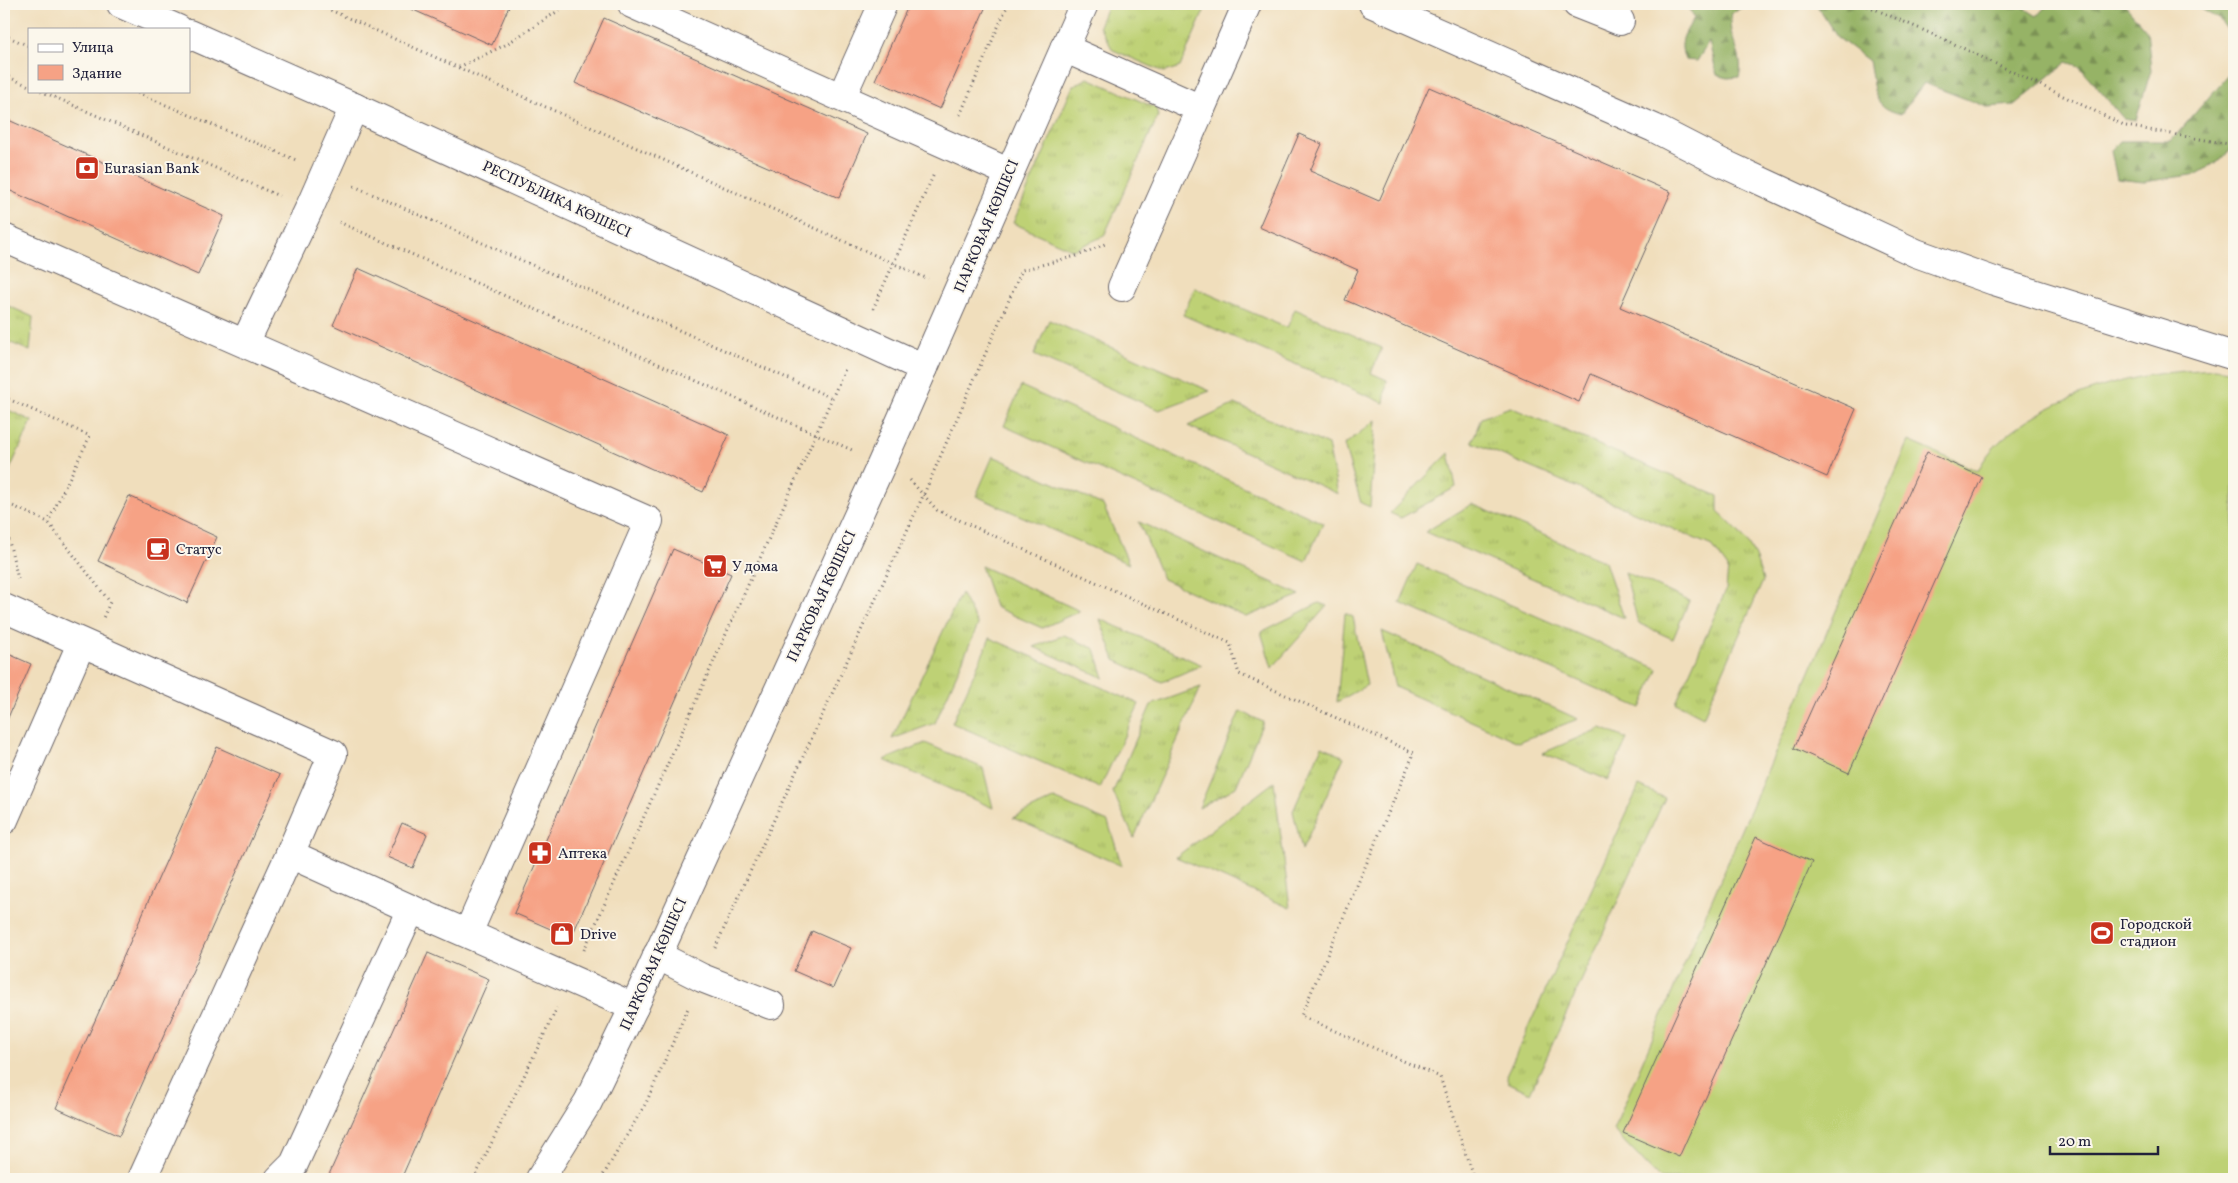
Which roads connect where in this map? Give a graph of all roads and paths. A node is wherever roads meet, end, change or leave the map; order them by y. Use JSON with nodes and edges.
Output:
{"nodes":[{"id":1,"x":121,"y":4,"type":"edge"},
{"id":2,"x":317,"y":4,"type":"edge"},
{"id":3,"x":569,"y":4,"type":"edge"},
{"id":4,"x":632,"y":4,"type":"edge"},
{"id":5,"x":883,"y":4,"type":"edge"},
{"id":6,"x":1084,"y":4,"type":"edge"},
{"id":7,"x":1247,"y":4,"type":"edge"},
{"id":8,"x":1373,"y":4,"type":"edge"},
{"id":9,"x":1577,"y":4,"type":"edge"},
{"id":10,"x":1863,"y":4,"type":"edge"},
{"id":11,"x":1620,"y":21,"type":"dead end"},
{"id":12,"x":176,"y":28,"type":"edge"},
{"id":13,"x":190,"y":34,"type":"edge"},
{"id":14,"x":4,"y":35,"type":"edge"},
{"id":15,"x":28,"y":46,"type":"edge"},
{"id":16,"x":1064,"y":48,"type":"junction"},
{"id":17,"x":458,"y":67,"type":"junction"},
{"id":18,"x":4,"y":75,"type":"edge"},
{"id":19,"x":28,"y":86,"type":"edge"},
{"id":20,"x":43,"y":92,"type":"edge"},
{"id":21,"x":135,"y":92,"type":"edge"},
{"id":22,"x":842,"y":96,"type":"junction"},
{"id":23,"x":354,"y":106,"type":"junction"},
{"id":24,"x":1201,"y":109,"type":"junction"},
{"id":25,"x":2234,"y":145,"type":"edge"},
{"id":26,"x":1008,"y":172,"type":"junction"},
{"id":27,"x":325,"y":173,"type":"junction"},
{"id":28,"x":309,"y":209,"type":"junction"},
{"id":29,"x":4,"y":238,"type":"edge"},
{"id":30,"x":1108,"y":243,"type":"dead end"},
{"id":31,"x":893,"y":263,"type":"dead end"},
{"id":32,"x":1122,"y":287,"type":"dead end"},
{"id":33,"x":245,"y":343,"type":"junction"},
{"id":34,"x":2234,"y":356,"type":"edge"},
{"id":35,"x":924,"y":368,"type":"junction"},
{"id":36,"x":4,"y":397,"type":"edge"},
{"id":37,"x":832,"y":398,"type":"dead end"},
{"id":38,"x":908,"y":478,"type":"dead end"},
{"id":39,"x":923,"y":496,"type":"junction"},
{"id":40,"x":4,"y":502,"type":"edge"},
{"id":41,"x":4,"y":520,"type":"edge"},
{"id":42,"x":48,"y":522,"type":"junction"},
{"id":43,"x":15,"y":613,"type":"edge"},
{"id":44,"x":86,"y":646,"type":"junction"},
{"id":45,"x":4,"y":820,"type":"edge"},
{"id":46,"x":290,"y":854,"type":"junction"},
{"id":47,"x":411,"y":909,"type":"junction"},
{"id":48,"x":468,"y":933,"type":"junction"},
{"id":49,"x":657,"y":955,"type":"junction"},
{"id":50,"x":702,"y":978,"type":"junction"},
{"id":51,"x":571,"y":979,"type":"junction"},
{"id":52,"x":770,"y":1005,"type":"dead end"},
{"id":53,"x":634,"y":1008,"type":"junction"},
{"id":54,"x":142,"y":1179,"type":"edge"},
{"id":55,"x":279,"y":1179,"type":"edge"},
{"id":56,"x":474,"y":1179,"type":"edge"},
{"id":57,"x":540,"y":1179,"type":"edge"},
{"id":58,"x":601,"y":1179,"type":"edge"},
{"id":59,"x":1474,"y":1179,"type":"edge"}],
"edges":[{"from":1,"to":12,"type":"street"},
{"from":2,"to":17,"type":"path"},
{"from":3,"to":17,"type":"path"},
{"from":4,"to":22,"type":"street"},
{"from":5,"to":22,"type":"street"},
{"from":6,"to":16,"type":"street","name":"ПАРКОВАЯ КӨШЕСІ"},
{"from":7,"to":24,"type":"street"},
{"from":8,"to":34,"type":"street"},
{"from":9,"to":11,"type":"street"},
{"from":10,"to":25,"type":"path"},
{"from":13,"to":23,"type":"street","name":"РЕСПУБЛИКА КӨШЕСІ"},
{"from":14,"to":15,"type":"path"},
{"from":16,"to":24,"type":"street"},
{"from":16,"to":26,"type":"street","name":"ПАРКОВАЯ КӨШЕСІ"},
{"from":17,"to":31,"type":"path"},
{"from":18,"to":19,"type":"path"},
{"from":20,"to":28,"type":"path"},
{"from":21,"to":27,"type":"path"},
{"from":22,"to":26,"type":"street"},
{"from":23,"to":27,"type":"street"},
{"from":23,"to":35,"type":"street","name":"РЕСПУБЛИКА КӨШЕСІ"},
{"from":24,"to":32,"type":"street"},
{"from":26,"to":35,"type":"street","name":"ПАРКОВАЯ КӨШЕСІ"},
{"from":27,"to":28,"type":"street"},
{"from":27,"to":37,"type":"path"},
{"from":28,"to":33,"type":"street"},
{"from":28,"to":51,"type":"path"},
{"from":29,"to":33,"type":"street"},
{"from":30,"to":39,"type":"path"},
{"from":33,"to":48,"type":"street"},
{"from":35,"to":49,"type":"street","name":"ПАРКОВАЯ КӨШЕСІ"},
{"from":36,"to":42,"type":"path"},
{"from":38,"to":39,"type":"path"},
{"from":39,"to":50,"type":"path"},
{"from":39,"to":59,"type":"path"},
{"from":40,"to":42,"type":"path"},
{"from":41,"to":43,"type":"path"},
{"from":42,"to":44,"type":"path"},
{"from":43,"to":44,"type":"street"},
{"from":44,"to":45,"type":"street"},
{"from":44,"to":46,"type":"street"},
{"from":46,"to":47,"type":"street"},
{"from":46,"to":54,"type":"street"},
{"from":47,"to":48,"type":"street"},
{"from":47,"to":55,"type":"street"},
{"from":48,"to":51,"type":"street"},
{"from":49,"to":50,"type":"street"},
{"from":49,"to":53,"type":"street","name":"ПАРКОВАЯ КӨШЕСІ"},
{"from":50,"to":52,"type":"street"},
{"from":50,"to":58,"type":"path"},
{"from":51,"to":53,"type":"street"},
{"from":51,"to":56,"type":"path"},
{"from":53,"to":57,"type":"street","name":"ПАРКОВАЯ КӨШЕСІ"}]}
